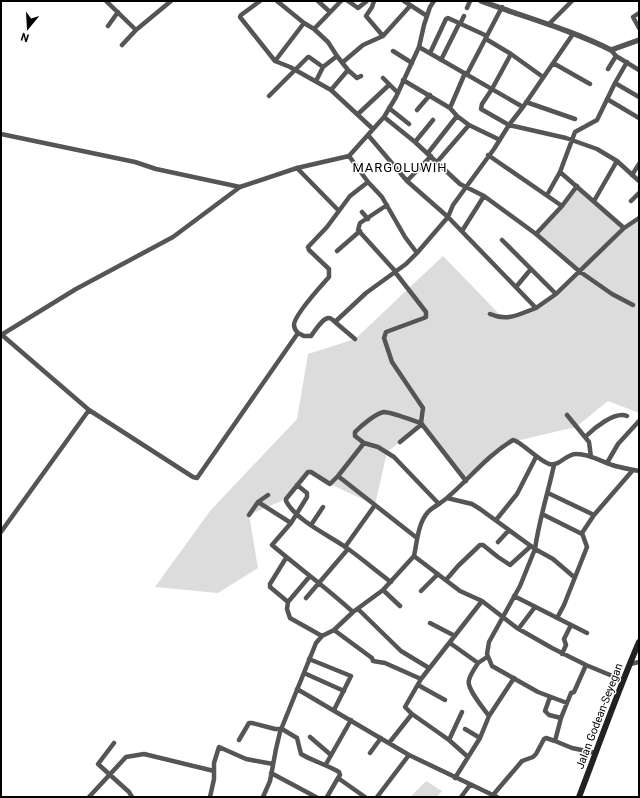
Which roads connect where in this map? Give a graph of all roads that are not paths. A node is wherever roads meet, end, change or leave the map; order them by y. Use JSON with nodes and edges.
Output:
{"nodes":[{"id":1,"x":106,"y":1,"type":"edge"},
{"id":2,"x":171,"y":1,"type":"edge"},
{"id":3,"x":260,"y":1,"type":"edge"},
{"id":4,"x":277,"y":1,"type":"edge"},
{"id":5,"x":318,"y":1,"type":"edge"},
{"id":6,"x":341,"y":1,"type":"edge"},
{"id":7,"x":348,"y":1,"type":"edge"},
{"id":8,"x":367,"y":1,"type":"edge"},
{"id":9,"x":374,"y":1,"type":"edge"},
{"id":10,"x":404,"y":1,"type":"edge"},
{"id":11,"x":434,"y":1,"type":"edge"},
{"id":12,"x":470,"y":1,"type":"edge"},
{"id":13,"x":481,"y":1,"type":"edge"},
{"id":14,"x":572,"y":1,"type":"edge"},
{"id":15,"x":111,"y":3,"type":"edge"},
{"id":16,"x":410,"y":6,"type":"junction"},
{"id":17,"x":502,"y":7,"type":"junction"},
{"id":18,"x":467,"y":8,"type":"dead end"},
{"id":19,"x":118,"y":12,"type":"junction"},
{"id":20,"x":330,"y":12,"type":"junction"},
{"id":21,"x":639,"y":13,"type":"edge"},
{"id":22,"x":427,"y":16,"type":"junction"},
{"id":23,"x":464,"y":16,"type":"dead end"},
{"id":24,"x":304,"y":23,"type":"junction"},
{"id":25,"x":460,"y":24,"type":"junction"},
{"id":26,"x":549,"y":24,"type":"junction"},
{"id":27,"x":108,"y":26,"type":"dead end"},
{"id":28,"x":639,"y":28,"type":"edge"},
{"id":29,"x":314,"y":29,"type":"junction"},
{"id":30,"x":136,"y":30,"type":"junction"},
{"id":31,"x":573,"y":34,"type":"junction"},
{"id":32,"x":384,"y":36,"type":"junction"},
{"id":33,"x":486,"y":37,"type":"junction"},
{"id":34,"x":639,"y":40,"type":"edge"},
{"id":35,"x":122,"y":45,"type":"dead end"},
{"id":36,"x":419,"y":46,"type":"junction"},
{"id":37,"x":611,"y":50,"type":"junction"},
{"id":38,"x":393,"y":51,"type":"dead end"},
{"id":39,"x":430,"y":53,"type":"junction"},
{"id":40,"x":511,"y":54,"type":"junction"},
{"id":41,"x":337,"y":56,"type":"junction"},
{"id":42,"x":616,"y":56,"type":"junction"},
{"id":43,"x":441,"y":60,"type":"junction"},
{"id":44,"x":275,"y":61,"type":"junction"},
{"id":45,"x":343,"y":62,"type":"junction"},
{"id":46,"x":627,"y":62,"type":"junction"},
{"id":47,"x":412,"y":63,"type":"junction"},
{"id":48,"x":553,"y":63,"type":"junction"},
{"id":49,"x":323,"y":67,"type":"junction"},
{"id":50,"x":608,"y":69,"type":"dead end"},
{"id":51,"x":296,"y":70,"type":"junction"},
{"id":52,"x":348,"y":70,"type":"junction"},
{"id":53,"x":639,"y":70,"type":"edge"},
{"id":54,"x":466,"y":73,"type":"junction"},
{"id":55,"x":361,"y":76,"type":"dead end"},
{"id":56,"x":543,"y":77,"type":"junction"},
{"id":57,"x":383,"y":78,"type":"dead end"},
{"id":58,"x":403,"y":80,"type":"junction"},
{"id":59,"x":316,"y":81,"type":"junction"},
{"id":60,"x":615,"y":82,"type":"junction"},
{"id":61,"x":590,"y":84,"type":"dead end"},
{"id":62,"x":389,"y":85,"type":"junction"},
{"id":63,"x":492,"y":89,"type":"junction"},
{"id":64,"x":331,"y":90,"type":"junction"},
{"id":65,"x":398,"y":93,"type":"junction"},
{"id":66,"x":430,"y":95,"type":"junction"},
{"id":67,"x":269,"y":96,"type":"dead end"},
{"id":68,"x":639,"y":97,"type":"edge"},
{"id":69,"x":607,"y":99,"type":"junction"},
{"id":70,"x":526,"y":102,"type":"junction"},
{"id":71,"x":523,"y":107,"type":"junction"},
{"id":72,"x":389,"y":108,"type":"junction"},
{"id":73,"x":450,"y":108,"type":"junction"},
{"id":74,"x":417,"y":110,"type":"dead end"},
{"id":75,"x":358,"y":114,"type":"junction"},
{"id":76,"x":457,"y":116,"type":"junction"},
{"id":77,"x":384,"y":117,"type":"junction"},
{"id":78,"x":639,"y":118,"type":"edge"},
{"id":79,"x":575,"y":119,"type":"dead end"},
{"id":80,"x":433,"y":120,"type":"dead end"},
{"id":81,"x":409,"y":124,"type":"dead end"},
{"id":82,"x":469,"y":125,"type":"junction"},
{"id":83,"x":509,"y":125,"type":"junction"},
{"id":84,"x":373,"y":129,"type":"junction"},
{"id":85,"x":1,"y":134,"type":"edge"},
{"id":86,"x":368,"y":135,"type":"junction"},
{"id":87,"x":500,"y":140,"type":"junction"},
{"id":88,"x":571,"y":140,"type":"junction"},
{"id":89,"x":416,"y":142,"type":"junction"},
{"id":90,"x":429,"y":154,"type":"junction"},
{"id":91,"x":488,"y":155,"type":"junction"},
{"id":92,"x":350,"y":156,"type":"junction"},
{"id":93,"x":617,"y":161,"type":"junction"},
{"id":94,"x":438,"y":162,"type":"junction"},
{"id":95,"x":639,"y":164,"type":"edge"},
{"id":96,"x":297,"y":168,"type":"junction"},
{"id":97,"x":560,"y":172,"type":"junction"},
{"id":98,"x":632,"y":175,"type":"junction"},
{"id":99,"x":407,"y":181,"type":"junction"},
{"id":100,"x":368,"y":182,"type":"junction"},
{"id":101,"x":639,"y":182,"type":"edge"},
{"id":102,"x":466,"y":186,"type":"junction"},
{"id":103,"x":577,"y":186,"type":"junction"},
{"id":104,"x":240,"y":187,"type":"junction"},
{"id":105,"x":639,"y":193,"type":"edge"},
{"id":106,"x":547,"y":195,"type":"junction"},
{"id":107,"x":484,"y":196,"type":"junction"},
{"id":108,"x":594,"y":201,"type":"junction"},
{"id":109,"x":631,"y":201,"type":"dead end"},
{"id":110,"x":387,"y":206,"type":"junction"},
{"id":111,"x":562,"y":206,"type":"junction"},
{"id":112,"x":339,"y":211,"type":"junction"},
{"id":113,"x":362,"y":212,"type":"dead end"},
{"id":114,"x":448,"y":217,"type":"junction"},
{"id":115,"x":639,"y":218,"type":"edge"},
{"id":116,"x":368,"y":219,"type":"junction"},
{"id":117,"x":624,"y":228,"type":"junction"},
{"id":118,"x":360,"y":231,"type":"junction"},
{"id":119,"x":462,"y":231,"type":"junction"},
{"id":120,"x":536,"y":234,"type":"junction"},
{"id":121,"x":502,"y":240,"type":"dead end"},
{"id":122,"x":337,"y":251,"type":"dead end"},
{"id":123,"x":416,"y":254,"type":"junction"},
{"id":124,"x":531,"y":269,"type":"junction"},
{"id":125,"x":579,"y":271,"type":"junction"},
{"id":126,"x":396,"y":272,"type":"junction"},
{"id":127,"x":516,"y":287,"type":"junction"},
{"id":128,"x":556,"y":294,"type":"junction"},
{"id":129,"x":633,"y":305,"type":"dead end"},
{"id":130,"x":536,"y":308,"type":"junction"},
{"id":131,"x":490,"y":314,"type":"dead end"},
{"id":132,"x":335,"y":322,"type":"junction"},
{"id":133,"x":298,"y":334,"type":"junction"},
{"id":134,"x":1,"y":335,"type":"edge"},
{"id":135,"x":355,"y":339,"type":"dead end"},
{"id":136,"x":90,"y":410,"type":"junction"},
{"id":137,"x":567,"y":415,"type":"dead end"},
{"id":138,"x":627,"y":416,"type":"dead end"},
{"id":139,"x":639,"y":421,"type":"edge"},
{"id":140,"x":422,"y":424,"type":"junction"},
{"id":141,"x":585,"y":437,"type":"junction"},
{"id":142,"x":400,"y":442,"type":"dead end"},
{"id":143,"x":364,"y":443,"type":"junction"},
{"id":144,"x":536,"y":457,"type":"junction"},
{"id":145,"x":591,"y":457,"type":"junction"},
{"id":146,"x":607,"y":463,"type":"junction"},
{"id":147,"x":554,"y":465,"type":"junction"},
{"id":148,"x":633,"y":470,"type":"junction"},
{"id":149,"x":639,"y":471,"type":"edge"},
{"id":150,"x":338,"y":476,"type":"junction"},
{"id":151,"x":466,"y":481,"type":"junction"},
{"id":152,"x":297,"y":485,"type":"junction"},
{"id":153,"x":548,"y":493,"type":"junction"},
{"id":154,"x":268,"y":495,"type":"dead end"},
{"id":155,"x":447,"y":498,"type":"junction"},
{"id":156,"x":258,"y":502,"type":"junction"},
{"id":157,"x":439,"y":504,"type":"junction"},
{"id":158,"x":375,"y":505,"type":"junction"},
{"id":159,"x":323,"y":508,"type":"dead end"},
{"id":160,"x":542,"y":514,"type":"junction"},
{"id":161,"x":249,"y":515,"type":"dead end"},
{"id":162,"x":297,"y":515,"type":"junction"},
{"id":163,"x":594,"y":515,"type":"junction"},
{"id":164,"x":496,"y":520,"type":"junction"},
{"id":165,"x":291,"y":524,"type":"junction"},
{"id":166,"x":311,"y":525,"type":"junction"},
{"id":167,"x":509,"y":530,"type":"junction"},
{"id":168,"x":1,"y":532,"type":"edge"},
{"id":169,"x":582,"y":534,"type":"junction"},
{"id":170,"x":417,"y":538,"type":"junction"},
{"id":171,"x":498,"y":542,"type":"dead end"},
{"id":172,"x":533,"y":547,"type":"junction"},
{"id":173,"x":346,"y":548,"type":"junction"},
{"id":174,"x":414,"y":556,"type":"junction"},
{"id":175,"x":286,"y":558,"type":"junction"},
{"id":176,"x":438,"y":574,"type":"junction"},
{"id":177,"x":310,"y":576,"type":"junction"},
{"id":178,"x":574,"y":577,"type":"junction"},
{"id":179,"x":446,"y":580,"type":"junction"},
{"id":180,"x":318,"y":582,"type":"junction"},
{"id":181,"x":391,"y":582,"type":"junction"},
{"id":182,"x":383,"y":590,"type":"junction"},
{"id":183,"x":420,"y":591,"type":"dead end"},
{"id":184,"x":514,"y":596,"type":"junction"},
{"id":185,"x":306,"y":598,"type":"dead end"},
{"id":186,"x":288,"y":602,"type":"junction"},
{"id":187,"x":482,"y":602,"type":"junction"},
{"id":188,"x":400,"y":606,"type":"dead end"},
{"id":189,"x":535,"y":607,"type":"junction"},
{"id":190,"x":358,"y":609,"type":"junction"},
{"id":191,"x":353,"y":612,"type":"junction"},
{"id":192,"x":504,"y":618,"type":"junction"},
{"id":193,"x":557,"y":618,"type":"junction"},
{"id":194,"x":430,"y":623,"type":"dead end"},
{"id":195,"x":570,"y":625,"type":"junction"},
{"id":196,"x":519,"y":628,"type":"junction"},
{"id":197,"x":334,"y":630,"type":"junction"},
{"id":198,"x":587,"y":633,"type":"dead end"},
{"id":199,"x":322,"y":636,"type":"junction"},
{"id":200,"x":456,"y":636,"type":"junction"},
{"id":201,"x":450,"y":642,"type":"junction"},
{"id":202,"x":639,"y":642,"type":"edge"},
{"id":203,"x":562,"y":654,"type":"junction"},
{"id":204,"x":487,"y":657,"type":"junction"},
{"id":205,"x":309,"y":659,"type":"junction"},
{"id":206,"x":639,"y":662,"type":"edge"},
{"id":207,"x":478,"y":663,"type":"junction"},
{"id":208,"x":630,"y":664,"type":"junction"},
{"id":209,"x":586,"y":665,"type":"junction"},
{"id":210,"x":429,"y":668,"type":"junction"},
{"id":211,"x":304,"y":673,"type":"junction"},
{"id":212,"x":514,"y":678,"type":"junction"},
{"id":213,"x":421,"y":679,"type":"junction"},
{"id":214,"x":622,"y":680,"type":"junction"},
{"id":215,"x":418,"y":685,"type":"junction"},
{"id":216,"x":297,"y":689,"type":"junction"},
{"id":217,"x":344,"y":691,"type":"junction"},
{"id":218,"x":550,"y":697,"type":"junction"},
{"id":219,"x":445,"y":700,"type":"dead end"},
{"id":220,"x":567,"y":703,"type":"junction"},
{"id":221,"x":334,"y":710,"type":"junction"},
{"id":222,"x":462,"y":712,"type":"dead end"},
{"id":223,"x":412,"y":714,"type":"junction"},
{"id":224,"x":489,"y":716,"type":"junction"},
{"id":225,"x":561,"y":718,"type":"junction"},
{"id":226,"x":351,"y":720,"type":"junction"},
{"id":227,"x":282,"y":729,"type":"junction"},
{"id":228,"x":465,"y":729,"type":"dead end"},
{"id":229,"x":310,"y":737,"type":"dead end"},
{"id":230,"x":381,"y":738,"type":"junction"},
{"id":231,"x":480,"y":738,"type":"junction"},
{"id":232,"x":239,"y":740,"type":"dead end"},
{"id":233,"x":449,"y":740,"type":"junction"},
{"id":234,"x":555,"y":741,"type":"junction"},
{"id":235,"x":114,"y":743,"type":"dead end"},
{"id":236,"x":389,"y":743,"type":"junction"},
{"id":237,"x":370,"y":753,"type":"dead end"},
{"id":238,"x":596,"y":753,"type":"junction"},
{"id":239,"x":331,"y":755,"type":"junction"},
{"id":240,"x":409,"y":755,"type":"junction"},
{"id":241,"x":468,"y":757,"type":"junction"},
{"id":242,"x":273,"y":764,"type":"junction"},
{"id":243,"x":326,"y":764,"type":"junction"},
{"id":244,"x":214,"y":771,"type":"junction"},
{"id":245,"x":271,"y":773,"type":"junction"},
{"id":246,"x":109,"y":774,"type":"junction"},
{"id":247,"x":338,"y":778,"type":"junction"},
{"id":248,"x":455,"y":778,"type":"junction"},
{"id":249,"x":470,"y":785,"type":"junction"},
{"id":250,"x":495,"y":796,"type":"edge"},
{"id":251,"x":89,"y":797,"type":"edge"},
{"id":252,"x":132,"y":797,"type":"edge"},
{"id":253,"x":210,"y":797,"type":"edge"},
{"id":254,"x":263,"y":797,"type":"edge"},
{"id":255,"x":316,"y":797,"type":"edge"},
{"id":256,"x":327,"y":797,"type":"edge"},
{"id":257,"x":365,"y":797,"type":"edge"},
{"id":258,"x":377,"y":797,"type":"edge"},
{"id":259,"x":461,"y":797,"type":"edge"},
{"id":260,"x":579,"y":797,"type":"edge"}],
"edges":[{"from":1,"to":15,"type":"street"},
{"from":2,"to":30,"type":"street"},
{"from":3,"to":44,"type":"street"},
{"from":4,"to":24,"type":"street"},
{"from":5,"to":20,"type":"street"},
{"from":6,"to":20,"type":"street"},
{"from":7,"to":8,"type":"street"},
{"from":9,"to":32,"type":"street"},
{"from":10,"to":16,"type":"street"},
{"from":11,"to":22,"type":"street"},
{"from":12,"to":18,"type":"street"},
{"from":13,"to":17,"type":"street"},
{"from":14,"to":26,"type":"street"},
{"from":15,"to":19,"type":"street"},
{"from":16,"to":22,"type":"street"},
{"from":16,"to":32,"type":"street"},
{"from":17,"to":26,"type":"street"},
{"from":17,"to":33,"type":"street"},
{"from":19,"to":27,"type":"street"},
{"from":19,"to":30,"type":"street"},
{"from":20,"to":29,"type":"street"},
{"from":21,"to":28,"type":"street"},
{"from":22,"to":36,"type":"street"},
{"from":23,"to":25,"type":"street"},
{"from":24,"to":29,"type":"street"},
{"from":24,"to":44,"type":"street"},
{"from":25,"to":33,"type":"street"},
{"from":25,"to":39,"type":"street"},
{"from":25,"to":43,"type":"street"},
{"from":26,"to":31,"type":"street"},
{"from":29,"to":41,"type":"street"},
{"from":30,"to":35,"type":"street"},
{"from":31,"to":37,"type":"street"},
{"from":31,"to":48,"type":"street"},
{"from":32,"to":45,"type":"street"},
{"from":33,"to":40,"type":"street"},
{"from":33,"to":54,"type":"street"},
{"from":34,"to":37,"type":"street"},
{"from":36,"to":39,"type":"street"},
{"from":36,"to":47,"type":"street"},
{"from":37,"to":42,"type":"street"},
{"from":38,"to":47,"type":"street"},
{"from":39,"to":43,"type":"street"},
{"from":40,"to":56,"type":"street"},
{"from":40,"to":63,"type":"street"},
{"from":41,"to":45,"type":"street"},
{"from":41,"to":49,"type":"street"},
{"from":42,"to":46,"type":"street"},
{"from":42,"to":50,"type":"street"},
{"from":43,"to":54,"type":"street"},
{"from":44,"to":51,"type":"street"},
{"from":45,"to":52,"type":"street"},
{"from":46,"to":53,"type":"street"},
{"from":46,"to":60,"type":"street"},
{"from":47,"to":58,"type":"street"},
{"from":48,"to":56,"type":"street"},
{"from":48,"to":61,"type":"street"},
{"from":49,"to":51,"type":"street"},
{"from":49,"to":59,"type":"street"},
{"from":51,"to":59,"type":"street"},
{"from":51,"to":67,"type":"street"},
{"from":52,"to":55,"type":"street"},
{"from":52,"to":64,"type":"street"},
{"from":54,"to":63,"type":"street"},
{"from":54,"to":73,"type":"street"},
{"from":56,"to":70,"type":"street"},
{"from":57,"to":62,"type":"street"},
{"from":58,"to":65,"type":"street"},
{"from":58,"to":66,"type":"street"},
{"from":59,"to":64,"type":"street"},
{"from":60,"to":68,"type":"street"},
{"from":60,"to":69,"type":"street"},
{"from":62,"to":65,"type":"street"},
{"from":62,"to":75,"type":"street"},
{"from":63,"to":71,"type":"street"},
{"from":63,"to":83,"type":"street"},
{"from":64,"to":75,"type":"street"},
{"from":65,"to":72,"type":"street"},
{"from":66,"to":73,"type":"street"},
{"from":66,"to":74,"type":"street"},
{"from":69,"to":78,"type":"street"},
{"from":69,"to":88,"type":"street"},
{"from":70,"to":71,"type":"street"},
{"from":70,"to":79,"type":"street"},
{"from":71,"to":83,"type":"street"},
{"from":72,"to":77,"type":"street"},
{"from":72,"to":81,"type":"street"},
{"from":73,"to":76,"type":"street"},
{"from":75,"to":84,"type":"street"},
{"from":76,"to":82,"type":"street"},
{"from":76,"to":90,"type":"street"},
{"from":77,"to":84,"type":"street"},
{"from":77,"to":89,"type":"street"},
{"from":80,"to":89,"type":"street"},
{"from":82,"to":87,"type":"street"},
{"from":82,"to":94,"type":"street"},
{"from":83,"to":87,"type":"street"},
{"from":83,"to":88,"type":"street"},
{"from":84,"to":86,"type":"street"},
{"from":85,"to":104,"type":"street"},
{"from":86,"to":92,"type":"street"},
{"from":86,"to":99,"type":"street"},
{"from":87,"to":91,"type":"street"},
{"from":88,"to":93,"type":"street"},
{"from":88,"to":97,"type":"street"},
{"from":89,"to":90,"type":"street"},
{"from":90,"to":94,"type":"street"},
{"from":90,"to":99,"type":"street"},
{"from":91,"to":102,"type":"street"},
{"from":91,"to":106,"type":"street"},
{"from":92,"to":96,"type":"street"},
{"from":92,"to":100,"type":"street"},
{"from":93,"to":98,"type":"street"},
{"from":93,"to":108,"type":"street"},
{"from":94,"to":102,"type":"street"},
{"from":95,"to":98,"type":"street"},
{"from":96,"to":104,"type":"street"},
{"from":96,"to":112,"type":"street"},
{"from":97,"to":103,"type":"street"},
{"from":97,"to":106,"type":"street"},
{"from":98,"to":101,"type":"street"},
{"from":99,"to":114,"type":"street"},
{"from":100,"to":110,"type":"street"},
{"from":100,"to":112,"type":"street"},
{"from":102,"to":107,"type":"street"},
{"from":102,"to":114,"type":"street"},
{"from":103,"to":108,"type":"street"},
{"from":103,"to":111,"type":"street"},
{"from":104,"to":134,"type":"street"},
{"from":105,"to":109,"type":"street"},
{"from":106,"to":111,"type":"street"},
{"from":107,"to":119,"type":"street"},
{"from":107,"to":120,"type":"street"},
{"from":108,"to":117,"type":"street"},
{"from":110,"to":116,"type":"street"},
{"from":110,"to":123,"type":"street"},
{"from":111,"to":120,"type":"street"},
{"from":112,"to":133,"type":"street"},
{"from":113,"to":116,"type":"street"},
{"from":114,"to":119,"type":"street"},
{"from":114,"to":123,"type":"street"},
{"from":115,"to":117,"type":"street"},
{"from":116,"to":118,"type":"street"},
{"from":117,"to":125,"type":"street"},
{"from":118,"to":122,"type":"street"},
{"from":118,"to":126,"type":"street"},
{"from":119,"to":127,"type":"street"},
{"from":120,"to":125,"type":"street"},
{"from":121,"to":124,"type":"street"},
{"from":123,"to":126,"type":"street"},
{"from":124,"to":127,"type":"street"},
{"from":124,"to":128,"type":"street"},
{"from":125,"to":128,"type":"street"},
{"from":125,"to":129,"type":"street"},
{"from":126,"to":132,"type":"street"},
{"from":126,"to":140,"type":"street"},
{"from":127,"to":130,"type":"street"},
{"from":128,"to":130,"type":"street"},
{"from":130,"to":131,"type":"street"},
{"from":132,"to":133,"type":"street"},
{"from":132,"to":135,"type":"street"},
{"from":133,"to":136,"type":"street"},
{"from":134,"to":136,"type":"street"},
{"from":136,"to":168,"type":"street"},
{"from":137,"to":141,"type":"street"},
{"from":138,"to":141,"type":"street"},
{"from":139,"to":146,"type":"street"},
{"from":140,"to":142,"type":"street"},
{"from":140,"to":143,"type":"street"},
{"from":140,"to":151,"type":"street"},
{"from":141,"to":145,"type":"street"},
{"from":143,"to":150,"type":"street"},
{"from":143,"to":157,"type":"street"},
{"from":144,"to":147,"type":"street"},
{"from":144,"to":151,"type":"street"},
{"from":144,"to":164,"type":"street"},
{"from":145,"to":146,"type":"street"},
{"from":145,"to":147,"type":"street"},
{"from":146,"to":148,"type":"street"},
{"from":147,"to":153,"type":"street"},
{"from":148,"to":149,"type":"street"},
{"from":148,"to":163,"type":"street"},
{"from":150,"to":152,"type":"street"},
{"from":150,"to":158,"type":"street"},
{"from":151,"to":155,"type":"street"},
{"from":152,"to":162,"type":"street"},
{"from":152,"to":162,"type":"street"},
{"from":153,"to":160,"type":"street"},
{"from":153,"to":163,"type":"street"},
{"from":154,"to":156,"type":"street"},
{"from":155,"to":157,"type":"street"},
{"from":155,"to":164,"type":"street"},
{"from":156,"to":161,"type":"street"},
{"from":156,"to":165,"type":"street"},
{"from":157,"to":170,"type":"street"},
{"from":158,"to":170,"type":"street"},
{"from":158,"to":173,"type":"street"},
{"from":159,"to":166,"type":"street"},
{"from":160,"to":169,"type":"street"},
{"from":160,"to":172,"type":"street"},
{"from":162,"to":165,"type":"street"},
{"from":162,"to":166,"type":"street"},
{"from":163,"to":169,"type":"street"},
{"from":164,"to":167,"type":"street"},
{"from":165,"to":175,"type":"street"},
{"from":166,"to":173,"type":"street"},
{"from":167,"to":171,"type":"street"},
{"from":167,"to":172,"type":"street"},
{"from":169,"to":178,"type":"street"},
{"from":170,"to":174,"type":"street"},
{"from":172,"to":178,"type":"street"},
{"from":172,"to":179,"type":"street"},
{"from":172,"to":184,"type":"street"},
{"from":173,"to":180,"type":"street"},
{"from":173,"to":181,"type":"street"},
{"from":174,"to":176,"type":"street"},
{"from":174,"to":181,"type":"street"},
{"from":175,"to":177,"type":"street"},
{"from":175,"to":186,"type":"street"},
{"from":176,"to":179,"type":"street"},
{"from":176,"to":183,"type":"street"},
{"from":177,"to":180,"type":"street"},
{"from":177,"to":186,"type":"street"},
{"from":178,"to":193,"type":"street"},
{"from":179,"to":187,"type":"street"},
{"from":180,"to":185,"type":"street"},
{"from":180,"to":191,"type":"street"},
{"from":181,"to":182,"type":"street"},
{"from":182,"to":188,"type":"street"},
{"from":182,"to":190,"type":"street"},
{"from":184,"to":189,"type":"street"},
{"from":184,"to":192,"type":"street"},
{"from":186,"to":199,"type":"street"},
{"from":187,"to":192,"type":"street"},
{"from":187,"to":200,"type":"street"},
{"from":189,"to":193,"type":"street"},
{"from":189,"to":196,"type":"street"},
{"from":190,"to":191,"type":"street"},
{"from":190,"to":210,"type":"street"},
{"from":191,"to":197,"type":"street"},
{"from":192,"to":196,"type":"street"},
{"from":192,"to":204,"type":"street"},
{"from":193,"to":195,"type":"street"},
{"from":194,"to":200,"type":"street"},
{"from":195,"to":198,"type":"street"},
{"from":195,"to":203,"type":"street"},
{"from":196,"to":203,"type":"street"},
{"from":197,"to":199,"type":"street"},
{"from":197,"to":213,"type":"street"},
{"from":199,"to":205,"type":"street"},
{"from":200,"to":201,"type":"street"},
{"from":201,"to":207,"type":"street"},
{"from":201,"to":210,"type":"street"},
{"from":202,"to":208,"type":"main road","name":"Jalan Godean-Seyegan"},
{"from":203,"to":209,"type":"street"},
{"from":204,"to":207,"type":"street"},
{"from":204,"to":212,"type":"street"},
{"from":205,"to":211,"type":"street"},
{"from":205,"to":217,"type":"street"},
{"from":206,"to":208,"type":"street"},
{"from":207,"to":224,"type":"street"},
{"from":208,"to":214,"type":"main road","name":"Jalan Godean-Seyegan"},
{"from":209,"to":214,"type":"street"},
{"from":209,"to":220,"type":"street"},
{"from":210,"to":213,"type":"street"},
{"from":211,"to":216,"type":"street"},
{"from":211,"to":217,"type":"street"},
{"from":212,"to":218,"type":"street"},
{"from":212,"to":224,"type":"street"},
{"from":213,"to":215,"type":"street"},
{"from":214,"to":238,"type":"main road","name":"Jalan Godean-Seyegan"},
{"from":215,"to":219,"type":"street"},
{"from":215,"to":223,"type":"street"},
{"from":216,"to":221,"type":"street"},
{"from":216,"to":227,"type":"street"},
{"from":217,"to":221,"type":"street"},
{"from":218,"to":220,"type":"street"},
{"from":218,"to":225,"type":"street"},
{"from":220,"to":225,"type":"street"},
{"from":221,"to":226,"type":"street"},
{"from":222,"to":233,"type":"street"},
{"from":223,"to":233,"type":"street"},
{"from":223,"to":236,"type":"street"},
{"from":224,"to":231,"type":"street"},
{"from":225,"to":234,"type":"street"},
{"from":226,"to":230,"type":"street"},
{"from":226,"to":239,"type":"street"},
{"from":227,"to":232,"type":"street"},
{"from":227,"to":242,"type":"street"},
{"from":227,"to":243,"type":"street"},
{"from":228,"to":231,"type":"street"},
{"from":229,"to":239,"type":"street"},
{"from":230,"to":236,"type":"street"},
{"from":230,"to":237,"type":"street"},
{"from":231,"to":241,"type":"street"},
{"from":233,"to":241,"type":"street"},
{"from":234,"to":238,"type":"street"},
{"from":234,"to":250,"type":"street"},
{"from":235,"to":246,"type":"street"},
{"from":236,"to":240,"type":"street"},
{"from":238,"to":260,"type":"main road","name":"Jalan Godean-Seyegan"},
{"from":239,"to":243,"type":"street"},
{"from":240,"to":248,"type":"street"},
{"from":240,"to":258,"type":"street"},
{"from":241,"to":248,"type":"street"},
{"from":242,"to":244,"type":"street"},
{"from":242,"to":245,"type":"street"},
{"from":243,"to":247,"type":"street"},
{"from":244,"to":246,"type":"street"},
{"from":244,"to":253,"type":"street"},
{"from":245,"to":254,"type":"street"},
{"from":245,"to":255,"type":"street"},
{"from":246,"to":251,"type":"street"},
{"from":246,"to":252,"type":"street"},
{"from":247,"to":256,"type":"street"},
{"from":247,"to":257,"type":"street"},
{"from":248,"to":249,"type":"street"},
{"from":249,"to":250,"type":"street"},
{"from":249,"to":259,"type":"street"}]}
